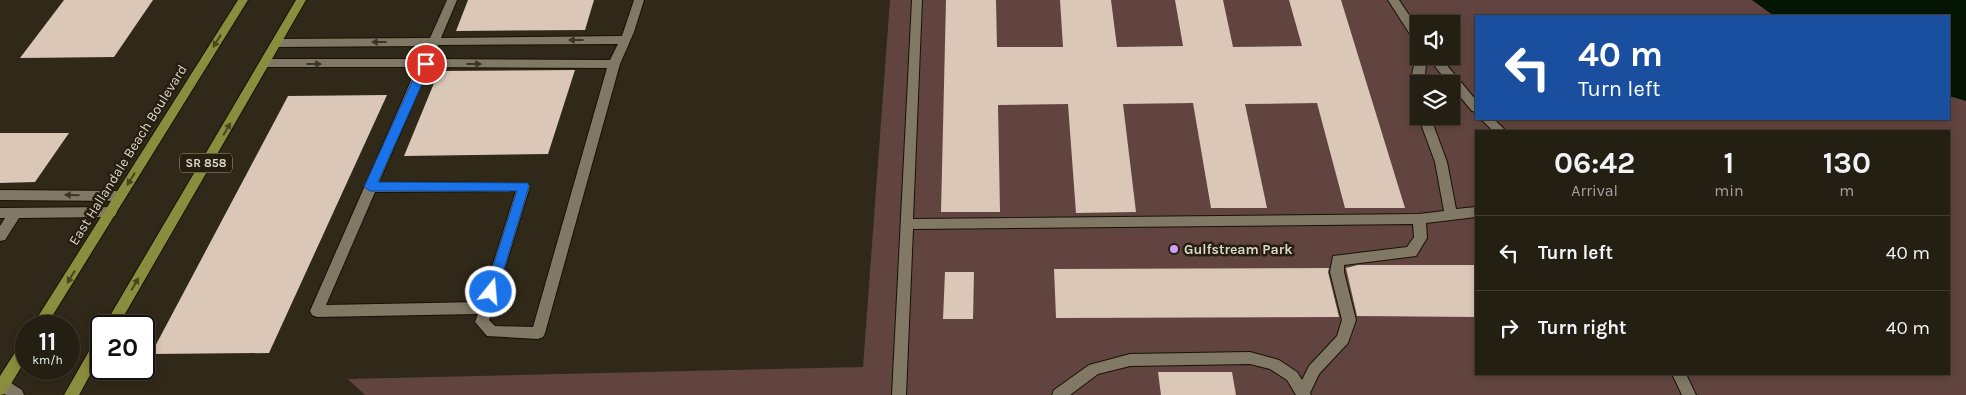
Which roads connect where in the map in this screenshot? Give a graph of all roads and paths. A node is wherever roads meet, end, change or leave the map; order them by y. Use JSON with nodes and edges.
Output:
{"nodes":[{"id":1,"x":243,"y":0,"type":"edge"},
{"id":2,"x":301,"y":0,"type":"edge"},
{"id":3,"x":452,"y":0,"type":"edge"},
{"id":4,"x":639,"y":0,"type":"edge"},
{"id":5,"x":917,"y":0,"type":"edge"},
{"id":6,"x":1393,"y":0,"type":"edge"},
{"id":7,"x":1410,"y":26,"type":"edge"},
{"id":8,"x":625,"y":40,"type":"junction"},
{"id":9,"x":434,"y":42,"type":"junction"},
{"id":10,"x":276,"y":43,"type":"junction"},
{"id":11,"x":265,"y":63,"type":"junction"},
{"id":12,"x":426,"y":64,"type":"junction"},
{"id":13,"x":614,"y":64,"type":"junction"},
{"id":14,"x":1440,"y":65,"type":"edge"},
{"id":15,"x":1475,"y":107,"type":"edge"},
{"id":16,"x":1488,"y":120,"type":"edge"},
{"id":17,"x":1427,"y":125,"type":"edge"},
{"id":18,"x":1499,"y":130,"type":"edge"},
{"id":19,"x":370,"y":187,"type":"junction"},
{"id":20,"x":0,"y":194,"type":"edge"},
{"id":21,"x":31,"y":194,"type":"junction"},
{"id":22,"x":120,"y":196,"type":"junction"},
{"id":23,"x":110,"y":212,"type":"junction"},
{"id":24,"x":1475,"y":212,"type":"edge"},
{"id":25,"x":0,"y":213,"type":"edge"},
{"id":26,"x":16,"y":213,"type":"junction"},
{"id":27,"x":1451,"y":214,"type":"junction"},
{"id":28,"x":1419,"y":219,"type":"junction"},
{"id":29,"x":907,"y":224,"type":"junction"},
{"id":30,"x":0,"y":236,"type":"edge"},
{"id":31,"x":486,"y":308,"type":"junction"},
{"id":32,"x":47,"y":315,"type":"edge"},
{"id":33,"x":117,"y":315,"type":"edge"},
{"id":34,"x":90,"y":362,"type":"edge"},
{"id":35,"x":15,"y":365,"type":"edge"},
{"id":36,"x":1679,"y":375,"type":"edge"},
{"id":37,"x":2,"y":387,"type":"edge"},
{"id":38,"x":1304,"y":394,"type":"edge"},
{"id":39,"x":18,"y":395,"type":"edge"},
{"id":40,"x":71,"y":395,"type":"edge"},
{"id":41,"x":899,"y":395,"type":"edge"},
{"id":42,"x":1059,"y":395,"type":"edge"},
{"id":43,"x":1689,"y":395,"type":"edge"}],
"edges":[{"from":1,"to":22,"type":"main road","name":"East Hallandale Beach Boulevard","one_way":true},
{"from":2,"to":10,"type":"main road","number":"SR 858"},
{"from":3,"to":9,"type":"street"},
{"from":4,"to":8,"type":"street"},
{"from":5,"to":29,"type":"street"},
{"from":6,"to":7,"type":"street"},
{"from":8,"to":9,"type":"street","one_way":true},
{"from":8,"to":13,"type":"street"},
{"from":9,"to":10,"type":"street","one_way":true},
{"from":9,"to":12,"type":"street"},
{"from":10,"to":11,"type":"main road","number":"SR 858"},
{"from":11,"to":12,"type":"street","one_way":true},
{"from":33,"to":11,"type":"main road","number":"SR 858","one_way":true},
{"from":12,"to":13,"type":"street","one_way":true},
{"from":12,"to":19,"type":"street"},
{"from":13,"to":31,"type":"street"},
{"from":14,"to":15,"type":"street"},
{"from":16,"to":18,"type":"street"},
{"from":17,"to":27,"type":"street"},
{"from":19,"to":31,"type":"street"},
{"from":19,"to":31,"type":"street"},
{"from":20,"to":21,"type":"street"},
{"from":22,"to":21,"type":"street","one_way":true},
{"from":21,"to":26,"type":"street"},
{"from":22,"to":23,"type":"main road","name":"East Hallandale Beach Boulevard"},
{"from":23,"to":26,"type":"street"},
{"from":23,"to":32,"type":"main road","name":"East Hallandale Beach Boulevard","one_way":true},
{"from":24,"to":27,"type":"street"},
{"from":25,"to":26,"type":"street"},
{"from":26,"to":30,"type":"street"},
{"from":27,"to":28,"type":"street"},
{"from":28,"to":29,"type":"street"},
{"from":28,"to":38,"type":"street"},
{"from":29,"to":41,"type":"street"},
{"from":34,"to":40,"type":"main road"},
{"from":35,"to":37,"type":"main road"},
{"from":36,"to":43,"type":"street"},
{"from":37,"to":39,"type":"street"},
{"from":38,"to":42,"type":"street"}]}
